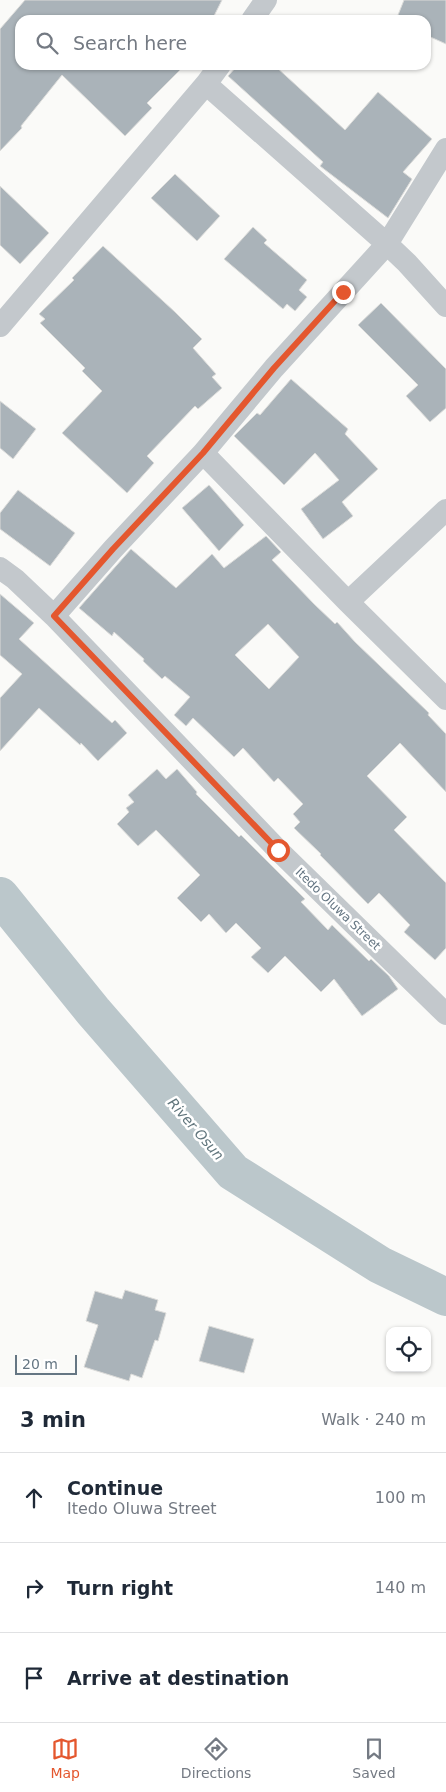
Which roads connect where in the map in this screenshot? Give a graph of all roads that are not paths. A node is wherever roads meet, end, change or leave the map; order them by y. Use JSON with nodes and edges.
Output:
{"nodes":[{"id":1,"x":266,"y":0,"type":"edge"},
{"id":2,"x":256,"y":15,"type":"edge"},
{"id":3,"x":216,"y":70,"type":"edge"},
{"id":4,"x":206,"y":84,"type":"junction"},
{"id":5,"x":446,"y":149,"type":"edge"},
{"id":6,"x":387,"y":244,"type":"junction"},
{"id":7,"x":446,"y":306,"type":"edge"},
{"id":8,"x":0,"y":326,"type":"edge"},
{"id":9,"x":203,"y":453,"type":"junction"},
{"id":10,"x":446,"y":510,"type":"edge"},
{"id":11,"x":0,"y":568,"type":"edge"},
{"id":12,"x":348,"y":602,"type":"junction"},
{"id":13,"x":54,"y":616,"type":"junction"},
{"id":14,"x":446,"y":698,"type":"edge"},
{"id":15,"x":446,"y":1014,"type":"edge"}],
"edges":[{"from":1,"to":2,"type":"street"},
{"from":3,"to":4,"type":"street"},
{"from":4,"to":6,"type":"street"},
{"from":4,"to":8,"type":"street"},
{"from":5,"to":6,"type":"street"},
{"from":6,"to":7,"type":"street"},
{"from":6,"to":9,"type":"street"},
{"from":9,"to":12,"type":"street"},
{"from":9,"to":13,"type":"street"},
{"from":10,"to":12,"type":"street"},
{"from":11,"to":13,"type":"street","name":"Itedo Oluwa Street"},
{"from":12,"to":14,"type":"street"},
{"from":13,"to":15,"type":"street","name":"Itedo Oluwa Street"}]}
